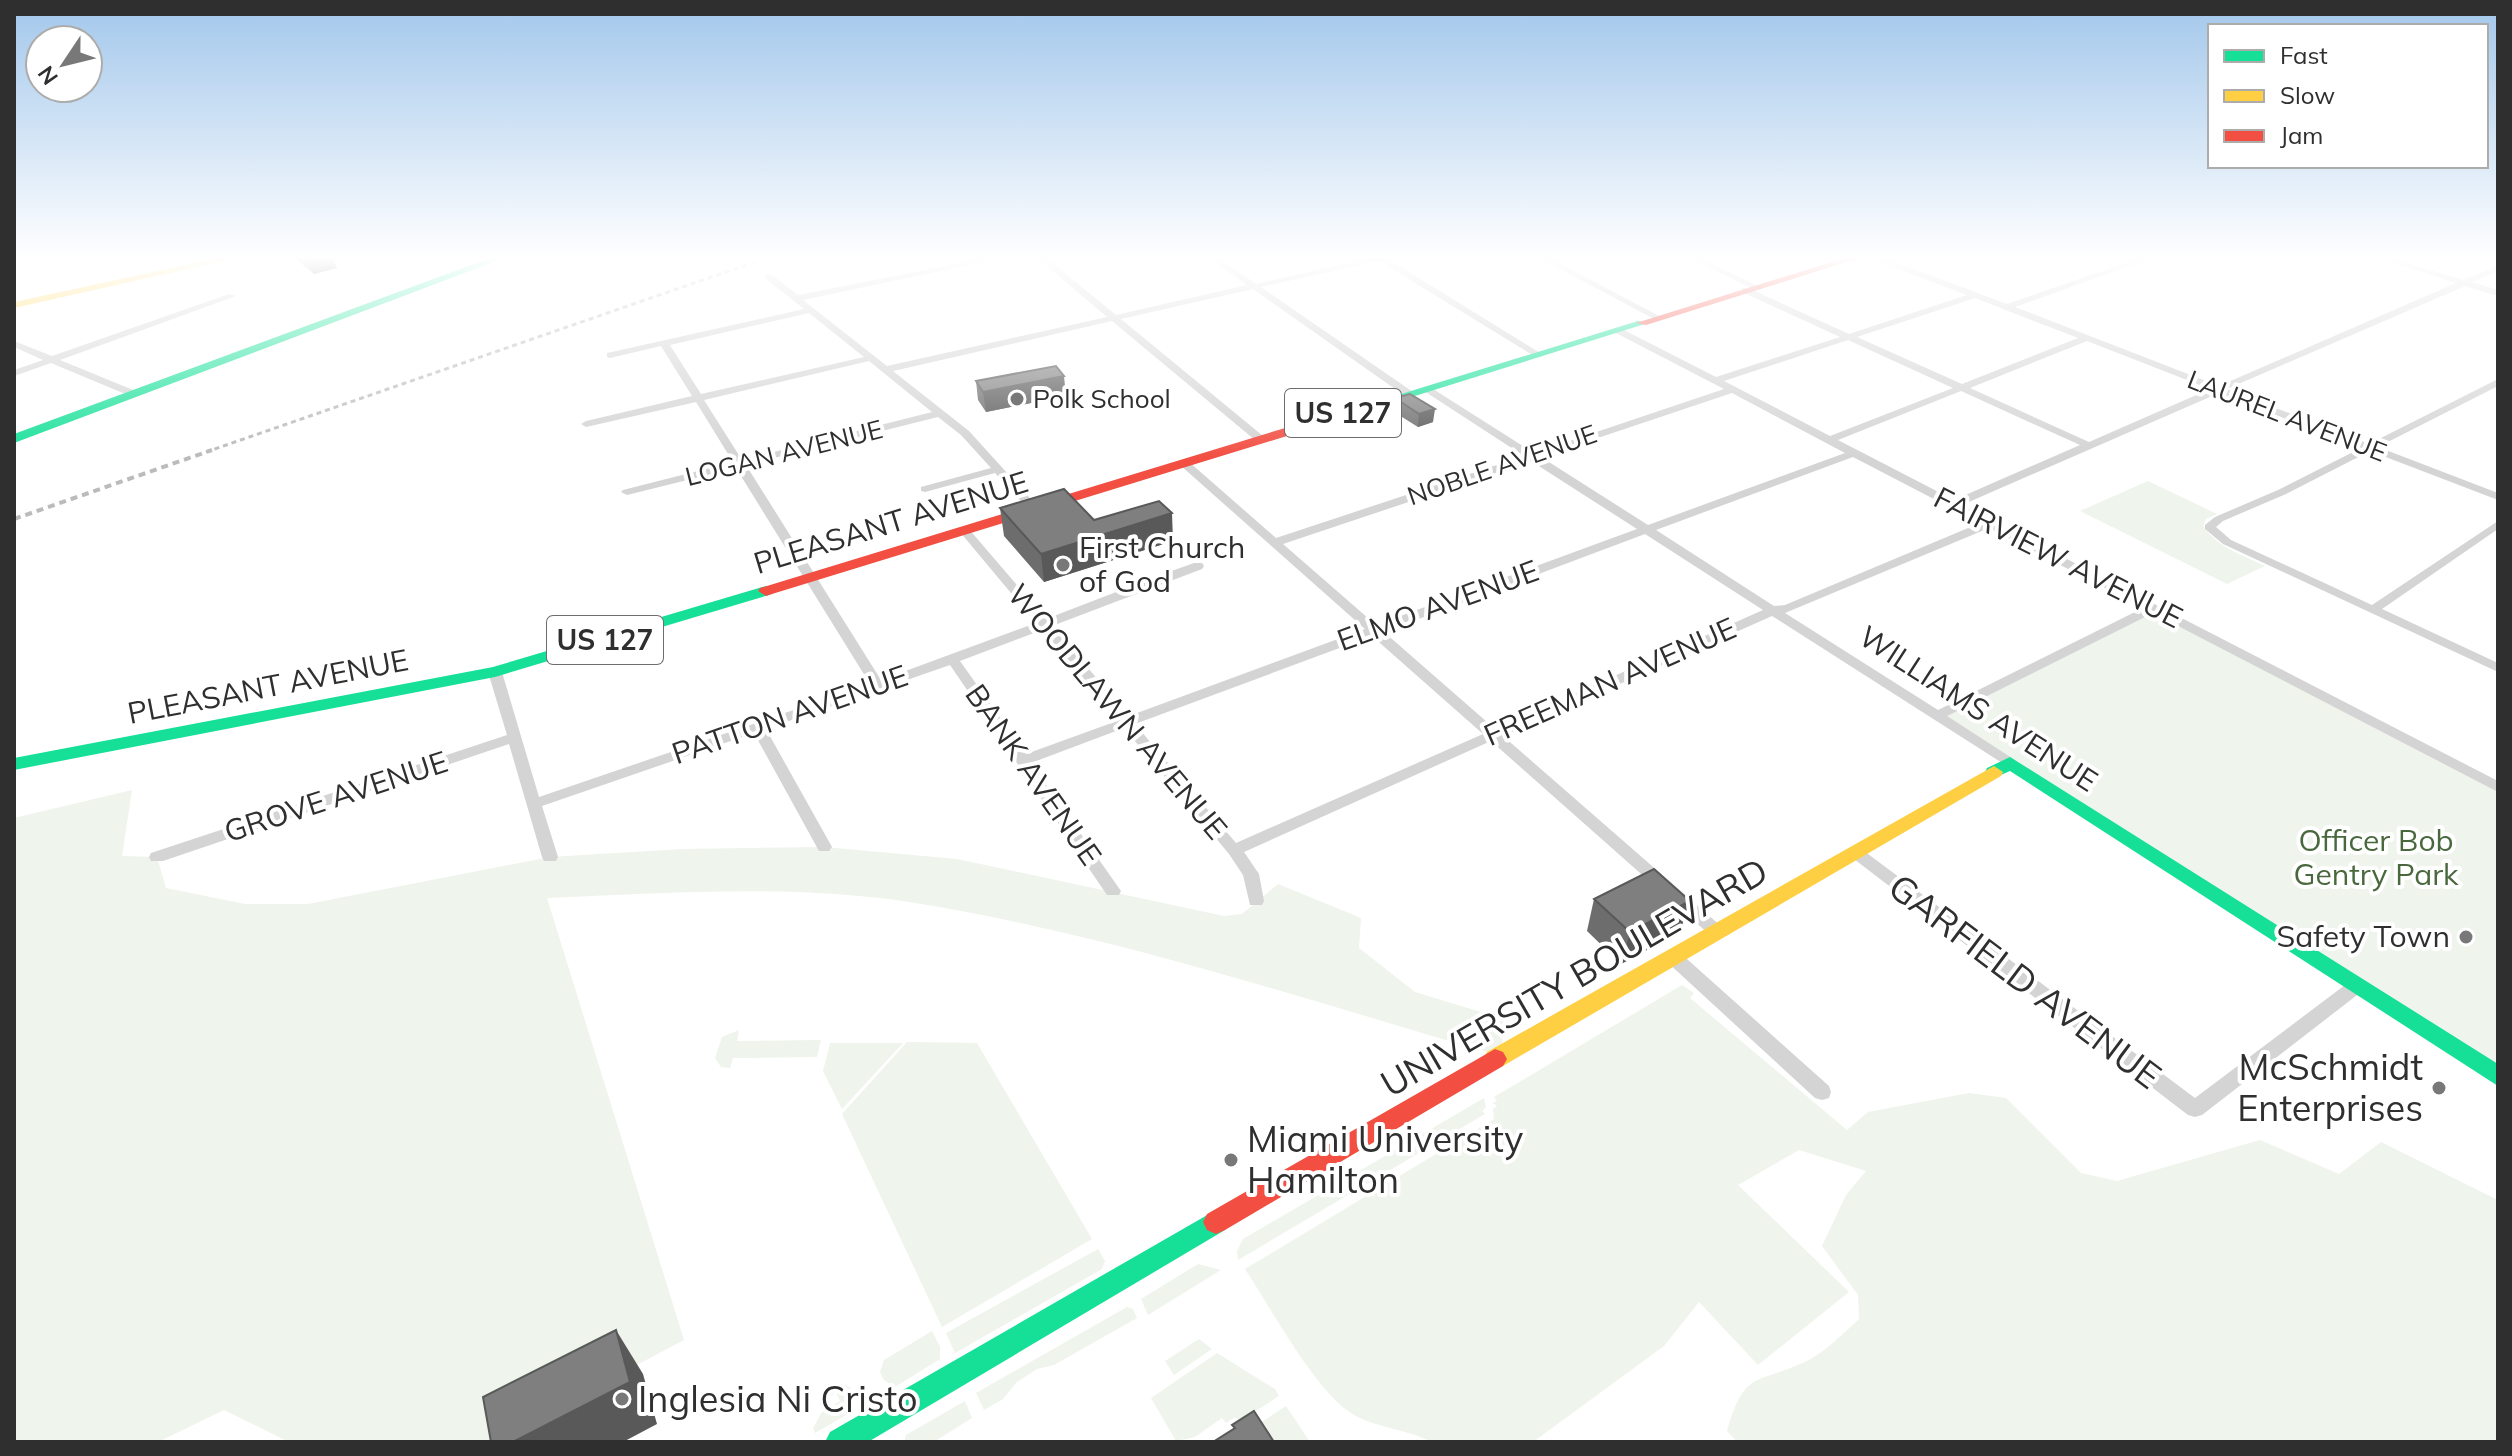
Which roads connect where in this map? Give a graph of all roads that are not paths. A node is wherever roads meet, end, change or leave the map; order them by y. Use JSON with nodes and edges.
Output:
{"nodes":[{"id":1,"x":156,"y":323,"type":"edge"},
{"id":2,"x":325,"y":323,"type":"edge"},
{"id":3,"x":754,"y":323,"type":"edge"},
{"id":4,"x":828,"y":323,"type":"edge"},
{"id":5,"x":1091,"y":323,"type":"edge"},
{"id":6,"x":1119,"y":323,"type":"edge"},
{"id":7,"x":1312,"y":323,"type":"edge"},
{"id":8,"x":1486,"y":323,"type":"edge"},
{"id":9,"x":1639,"y":323,"type":"edge"},
{"id":10,"x":1820,"y":323,"type":"edge"},
{"id":11,"x":1894,"y":323,"type":"edge"},
{"id":12,"x":2048,"y":323,"type":"edge"},
{"id":13,"x":2369,"y":323,"type":"edge"},
{"id":14,"x":1617,"y":330,"type":"junction"},
{"id":15,"x":1850,"y":338,"type":"junction"},
{"id":16,"x":2087,"y":338,"type":"junction"},
{"id":17,"x":664,"y":343,"type":"junction"},
{"id":18,"x":14,"y":344,"type":"edge"},
{"id":19,"x":1537,"y":354,"type":"junction"},
{"id":20,"x":610,"y":355,"type":"dead end"},
{"id":21,"x":871,"y":358,"type":"junction"},
{"id":22,"x":51,"y":360,"type":"junction"},
{"id":23,"x":888,"y":369,"type":"junction"},
{"id":24,"x":14,"y":373,"type":"edge"},
{"id":25,"x":1715,"y":381,"type":"junction"},
{"id":26,"x":2498,"y":382,"type":"edge"},
{"id":27,"x":1959,"y":388,"type":"junction"},
{"id":28,"x":2218,"y":389,"type":"junction"},
{"id":29,"x":1732,"y":390,"type":"junction"},
{"id":30,"x":1418,"y":391,"type":"junction"},
{"id":31,"x":134,"y":394,"type":"junction"},
{"id":32,"x":699,"y":398,"type":"junction"},
{"id":33,"x":941,"y":413,"type":"junction"},
{"id":34,"x":586,"y":424,"type":"dead end"},
{"id":35,"x":1259,"y":438,"type":"junction"},
{"id":36,"x":14,"y":439,"type":"edge"},
{"id":37,"x":1830,"y":440,"type":"junction"},
{"id":38,"x":2088,"y":445,"type":"junction"},
{"id":39,"x":2368,"y":447,"type":"junction"},
{"id":40,"x":1854,"y":453,"type":"junction"},
{"id":41,"x":1532,"y":454,"type":"junction"},
{"id":42,"x":740,"y":463,"type":"junction"},
{"id":43,"x":1184,"y":463,"type":"junction"},
{"id":44,"x":998,"y":469,"type":"junction"},
{"id":45,"x":925,"y":489,"type":"dead end"},
{"id":46,"x":627,"y":492,"type":"dead end"},
{"id":47,"x":2498,"y":497,"type":"edge"},
{"id":48,"x":1954,"y":504,"type":"junction"},
{"id":49,"x":1034,"y":509,"type":"junction"},
{"id":50,"x":1990,"y":523,"type":"junction"},
{"id":51,"x":2498,"y":524,"type":"edge"},
{"id":52,"x":1646,"y":528,"type":"junction"},
{"id":53,"x":964,"y":530,"type":"junction"},
{"id":54,"x":1273,"y":543,"type":"junction"},
{"id":55,"x":1198,"y":566,"type":"dead end"},
{"id":56,"x":812,"y":577,"type":"junction"},
{"id":57,"x":2153,"y":608,"type":"junction"},
{"id":58,"x":1774,"y":610,"type":"junction"},
{"id":59,"x":2373,"y":610,"type":"junction"},
{"id":60,"x":1045,"y":625,"type":"junction"},
{"id":61,"x":1374,"y":629,"type":"junction"},
{"id":62,"x":952,"y":659,"type":"junction"},
{"id":63,"x":2498,"y":668,"type":"edge"},
{"id":64,"x":495,"y":672,"type":"junction"},
{"id":65,"x":877,"y":684,"type":"junction"},
{"id":66,"x":1937,"y":716,"type":"junction"},
{"id":67,"x":1125,"y":721,"type":"junction"},
{"id":68,"x":757,"y":726,"type":"junction"},
{"id":69,"x":1491,"y":734,"type":"junction"},
{"id":70,"x":514,"y":738,"type":"junction"},
{"id":71,"x":1022,"y":761,"type":"junction"},
{"id":72,"x":2010,"y":763,"type":"junction"},
{"id":73,"x":14,"y":764,"type":"edge"},
{"id":74,"x":2498,"y":787,"type":"edge"},
{"id":75,"x":534,"y":804,"type":"junction"},
{"id":76,"x":824,"y":847,"type":"dead end"},
{"id":77,"x":1234,"y":850,"type":"junction"},
{"id":78,"x":1855,"y":852,"type":"junction"},
{"id":79,"x":157,"y":857,"type":"dead end"},
{"id":80,"x":550,"y":857,"type":"dead end"},
{"id":81,"x":1113,"y":891,"type":"dead end"},
{"id":82,"x":1256,"y":901,"type":"dead end"},
{"id":83,"x":1716,"y":931,"type":"junction"},
{"id":84,"x":1672,"y":956,"type":"junction"},
{"id":85,"x":2355,"y":987,"type":"junction"},
{"id":86,"x":2498,"y":1076,"type":"edge"},
{"id":87,"x":1822,"y":1092,"type":"dead end"},
{"id":88,"x":840,"y":1442,"type":"edge"}],
"edges":[{"from":1,"to":22,"type":"street"},
{"from":2,"to":31,"type":"main road"},
{"from":3,"to":17,"type":"street"},
{"from":4,"to":21,"type":"street"},
{"from":5,"to":23,"type":"street"},
{"from":6,"to":35,"type":"street"},
{"from":7,"to":30,"type":"street","name":"WILLIAMS AVENUE"},
{"from":8,"to":19,"type":"street"},
{"from":9,"to":14,"type":"main road","name":"PLEASANT AVENUE","number":"US 127"},
{"from":10,"to":15,"type":"street"},
{"from":11,"to":15,"type":"street"},
{"from":12,"to":16,"type":"street","name":"LAUREL AVENUE"},
{"from":13,"to":28,"type":"street"},
{"from":14,"to":19,"type":"main road","name":"PLEASANT AVENUE","number":"US 127"},
{"from":14,"to":25,"type":"street","name":"FAIRVIEW AVENUE"},
{"from":15,"to":25,"type":"street"},
{"from":15,"to":27,"type":"street"},
{"from":16,"to":27,"type":"street"},
{"from":16,"to":28,"type":"street","name":"LAUREL AVENUE"},
{"from":17,"to":20,"type":"street"},
{"from":17,"to":32,"type":"street"},
{"from":18,"to":22,"type":"street"},
{"from":19,"to":30,"type":"main road","name":"PLEASANT AVENUE","number":"US 127"},
{"from":21,"to":23,"type":"street"},
{"from":21,"to":32,"type":"street"},
{"from":22,"to":24,"type":"street"},
{"from":22,"to":31,"type":"street"},
{"from":23,"to":33,"type":"street"},
{"from":25,"to":29,"type":"street","name":"FAIRVIEW AVENUE"},
{"from":26,"to":39,"type":"street"},
{"from":27,"to":37,"type":"street"},
{"from":27,"to":38,"type":"street"},
{"from":28,"to":38,"type":"street"},
{"from":28,"to":39,"type":"street","name":"LAUREL AVENUE"},
{"from":29,"to":37,"type":"street","name":"FAIRVIEW AVENUE"},
{"from":29,"to":41,"type":"street","name":"NOBLE AVENUE"},
{"from":30,"to":35,"type":"main road","name":"PLEASANT AVENUE","number":"US 127"},
{"from":30,"to":41,"type":"street","name":"WILLIAMS AVENUE"},
{"from":31,"to":36,"type":"main road"},
{"from":32,"to":34,"type":"street"},
{"from":32,"to":42,"type":"street"},
{"from":33,"to":42,"type":"street","name":"LOGAN AVENUE"},
{"from":33,"to":44,"type":"street"},
{"from":35,"to":43,"type":"main road","name":"PLEASANT AVENUE","number":"US 127"},
{"from":37,"to":40,"type":"street","name":"FAIRVIEW AVENUE"},
{"from":38,"to":48,"type":"street"},
{"from":39,"to":47,"type":"street","name":"LAUREL AVENUE"},
{"from":39,"to":59,"type":"street"},
{"from":40,"to":48,"type":"street","name":"FAIRVIEW AVENUE"},
{"from":40,"to":52,"type":"street","name":"ELMO AVENUE"},
{"from":41,"to":52,"type":"street","name":"WILLIAMS AVENUE"},
{"from":41,"to":54,"type":"street","name":"NOBLE AVENUE"},
{"from":42,"to":46,"type":"street","name":"LOGAN AVENUE"},
{"from":42,"to":56,"type":"street"},
{"from":43,"to":49,"type":"main road","name":"PLEASANT AVENUE","number":"US 127"},
{"from":43,"to":54,"type":"street"},
{"from":44,"to":45,"type":"street"},
{"from":44,"to":49,"type":"street"},
{"from":48,"to":50,"type":"street","name":"FAIRVIEW AVENUE"},
{"from":49,"to":53,"type":"main road","name":"PLEASANT AVENUE","number":"US 127"},
{"from":50,"to":57,"type":"street","name":"FAIRVIEW AVENUE"},
{"from":50,"to":58,"type":"street","name":"FREEMAN AVENUE"},
{"from":51,"to":59,"type":"street"},
{"from":52,"to":58,"type":"street","name":"WILLIAMS AVENUE"},
{"from":52,"to":61,"type":"street","name":"ELMO AVENUE"},
{"from":53,"to":56,"type":"main road","name":"PLEASANT AVENUE","number":"US 127"},
{"from":53,"to":60,"type":"street","name":"WOODLAWN AVENUE"},
{"from":54,"to":61,"type":"street"},
{"from":55,"to":60,"type":"street"},
{"from":56,"to":64,"type":"main road","name":"PLEASANT AVENUE","number":"US 127"},
{"from":56,"to":65,"type":"street"},
{"from":57,"to":66,"type":"street"},
{"from":57,"to":74,"type":"street","name":"FAIRVIEW AVENUE"},
{"from":58,"to":66,"type":"street","name":"WILLIAMS AVENUE"},
{"from":58,"to":69,"type":"street","name":"FREEMAN AVENUE"},
{"from":59,"to":63,"type":"street"},
{"from":60,"to":62,"type":"street","name":"PATTON AVENUE"},
{"from":60,"to":67,"type":"street","name":"WOODLAWN AVENUE"},
{"from":61,"to":67,"type":"street","name":"ELMO AVENUE"},
{"from":61,"to":69,"type":"street"},
{"from":62,"to":65,"type":"street","name":"PATTON AVENUE"},
{"from":62,"to":71,"type":"street","name":"BANK AVENUE"},
{"from":64,"to":70,"type":"street"},
{"from":64,"to":73,"type":"main road","name":"PLEASANT AVENUE","number":"US 127"},
{"from":65,"to":68,"type":"street","name":"PATTON AVENUE"},
{"from":66,"to":72,"type":"street","name":"WILLIAMS AVENUE"},
{"from":67,"to":71,"type":"street","name":"ELMO AVENUE"},
{"from":67,"to":77,"type":"street","name":"WOODLAWN AVENUE"},
{"from":68,"to":75,"type":"street","name":"PATTON AVENUE"},
{"from":68,"to":76,"type":"street"},
{"from":69,"to":77,"type":"street","name":"FREEMAN AVENUE"},
{"from":69,"to":83,"type":"street"},
{"from":70,"to":75,"type":"street"},
{"from":70,"to":79,"type":"street","name":"GROVE AVENUE"},
{"from":71,"to":81,"type":"street","name":"BANK AVENUE"},
{"from":72,"to":78,"type":"main road","name":"UNIVERSITY BOULEVARD"},
{"from":72,"to":85,"type":"main road","name":"WILLIAMS AVENUE"},
{"from":75,"to":80,"type":"street"},
{"from":77,"to":82,"type":"street","name":"WOODLAWN AVENUE"},
{"from":78,"to":83,"type":"main road","name":"UNIVERSITY BOULEVARD"},
{"from":78,"to":85,"type":"street","name":"GARFIELD AVENUE"},
{"from":83,"to":84,"type":"main road","name":"UNIVERSITY BOULEVARD"},
{"from":84,"to":87,"type":"street"},
{"from":84,"to":88,"type":"main road","name":"UNIVERSITY BOULEVARD"},
{"from":85,"to":86,"type":"main road","name":"WILLIAMS AVENUE"}]}
